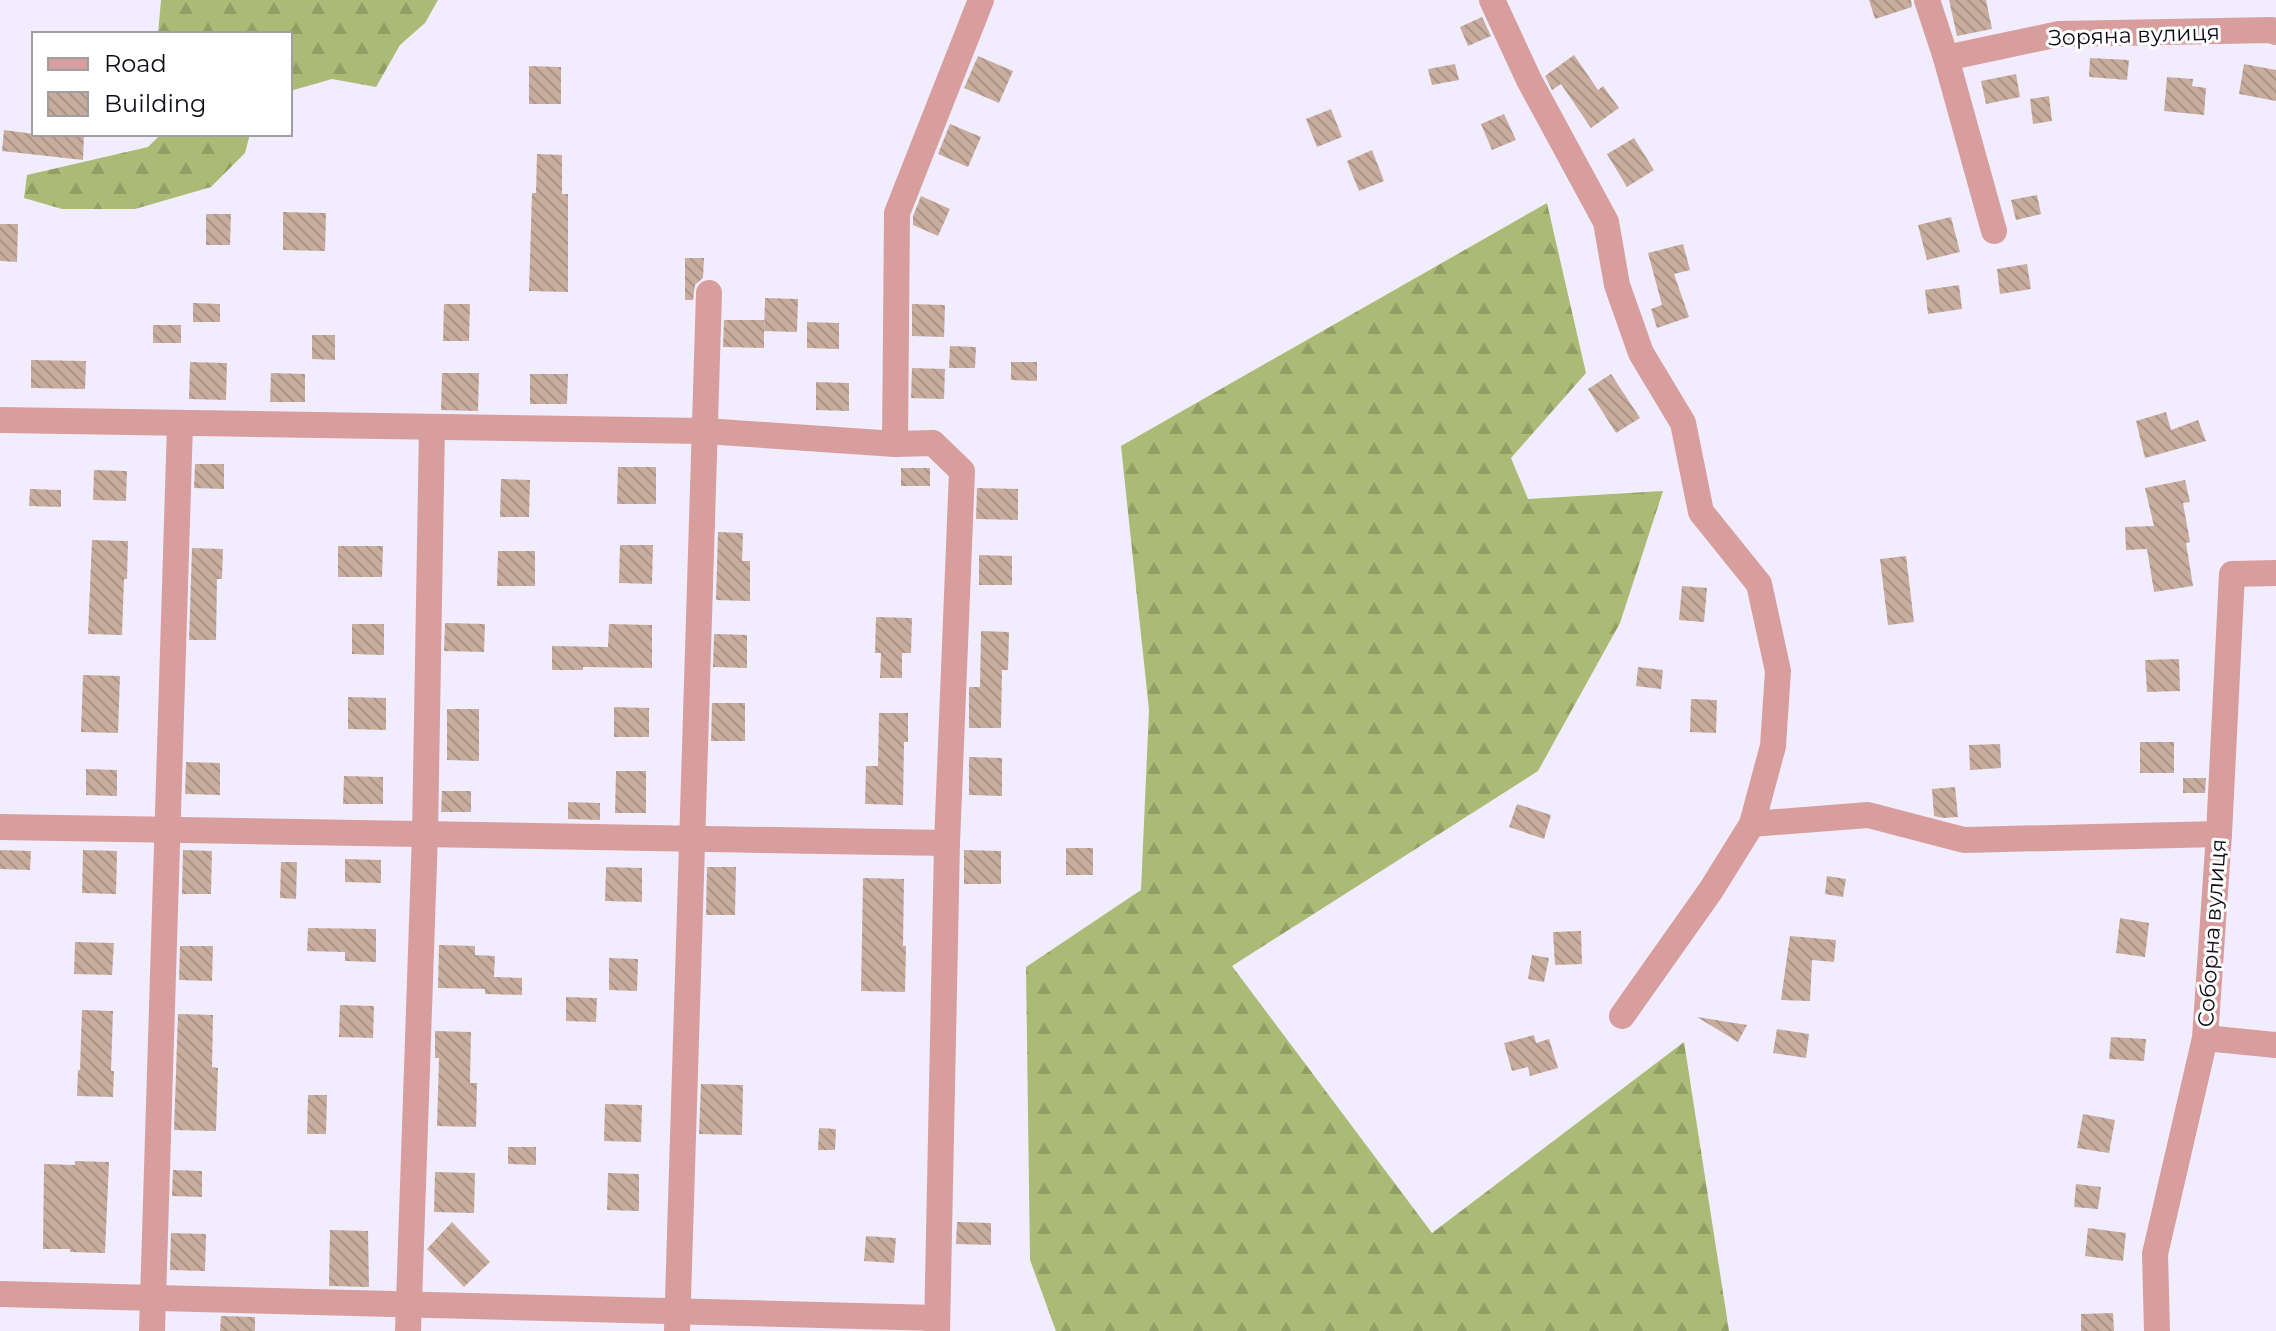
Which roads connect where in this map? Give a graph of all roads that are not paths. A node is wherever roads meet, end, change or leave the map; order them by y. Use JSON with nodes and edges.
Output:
{"nodes":[{"id":1,"x":981,"y":0,"type":"edge"},
{"id":2,"x":1492,"y":0,"type":"edge"},
{"id":3,"x":1927,"y":0,"type":"edge"},
{"id":4,"x":2276,"y":32,"type":"edge"},
{"id":5,"x":1946,"y":58,"type":"junction"},
{"id":6,"x":1994,"y":231,"type":"dead end"},
{"id":7,"x":709,"y":293,"type":"dead end"},
{"id":8,"x":0,"y":420,"type":"edge"},
{"id":9,"x":180,"y":424,"type":"junction"},
{"id":10,"x":432,"y":427,"type":"junction"},
{"id":11,"x":705,"y":431,"type":"junction"},
{"id":12,"x":895,"y":444,"type":"junction"},
{"id":13,"x":2276,"y":573,"type":"edge"},
{"id":14,"x":1752,"y":824,"type":"junction"},
{"id":15,"x":0,"y":827,"type":"edge"},
{"id":16,"x":167,"y":830,"type":"junction"},
{"id":17,"x":425,"y":834,"type":"junction"},
{"id":18,"x":2219,"y":834,"type":"junction"},
{"id":19,"x":692,"y":839,"type":"junction"},
{"id":20,"x":947,"y":843,"type":"junction"},
{"id":21,"x":1622,"y":1016,"type":"dead end"},
{"id":22,"x":2205,"y":1038,"type":"junction"},
{"id":23,"x":2276,"y":1045,"type":"edge"},
{"id":24,"x":0,"y":1294,"type":"edge"},
{"id":25,"x":153,"y":1298,"type":"junction"},
{"id":26,"x":408,"y":1305,"type":"junction"},
{"id":27,"x":678,"y":1321,"type":"edge"},
{"id":28,"x":937,"y":1325,"type":"edge"},
{"id":29,"x":152,"y":1331,"type":"edge"},
{"id":30,"x":408,"y":1331,"type":"edge"},
{"id":31,"x":2157,"y":1331,"type":"edge"}],
"edges":[{"from":1,"to":12,"type":"street"},
{"from":2,"to":14,"type":"street"},
{"from":3,"to":5,"type":"street"},
{"from":4,"to":5,"type":"street","name":"Зоряна вулиця"},
{"from":5,"to":6,"type":"street"},
{"from":7,"to":11,"type":"street"},
{"from":8,"to":9,"type":"street"},
{"from":9,"to":10,"type":"street"},
{"from":9,"to":16,"type":"street"},
{"from":10,"to":11,"type":"street"},
{"from":10,"to":17,"type":"street"},
{"from":11,"to":12,"type":"street"},
{"from":11,"to":19,"type":"street"},
{"from":12,"to":20,"type":"street"},
{"from":13,"to":18,"type":"street","name":"Соборна вулиця"},
{"from":14,"to":18,"type":"street"},
{"from":14,"to":21,"type":"street"},
{"from":15,"to":16,"type":"street"},
{"from":16,"to":17,"type":"street"},
{"from":16,"to":25,"type":"street"},
{"from":17,"to":19,"type":"street"},
{"from":17,"to":26,"type":"street"},
{"from":18,"to":22,"type":"street","name":"Соборна вулиця"},
{"from":19,"to":20,"type":"street"},
{"from":19,"to":27,"type":"street"},
{"from":20,"to":28,"type":"street"},
{"from":22,"to":23,"type":"street"},
{"from":22,"to":31,"type":"street","name":"Соборна вулиця"},
{"from":24,"to":25,"type":"street"},
{"from":25,"to":26,"type":"street"},
{"from":25,"to":29,"type":"street"},
{"from":26,"to":27,"type":"street"},
{"from":26,"to":30,"type":"street"},
{"from":27,"to":28,"type":"street"}]}
